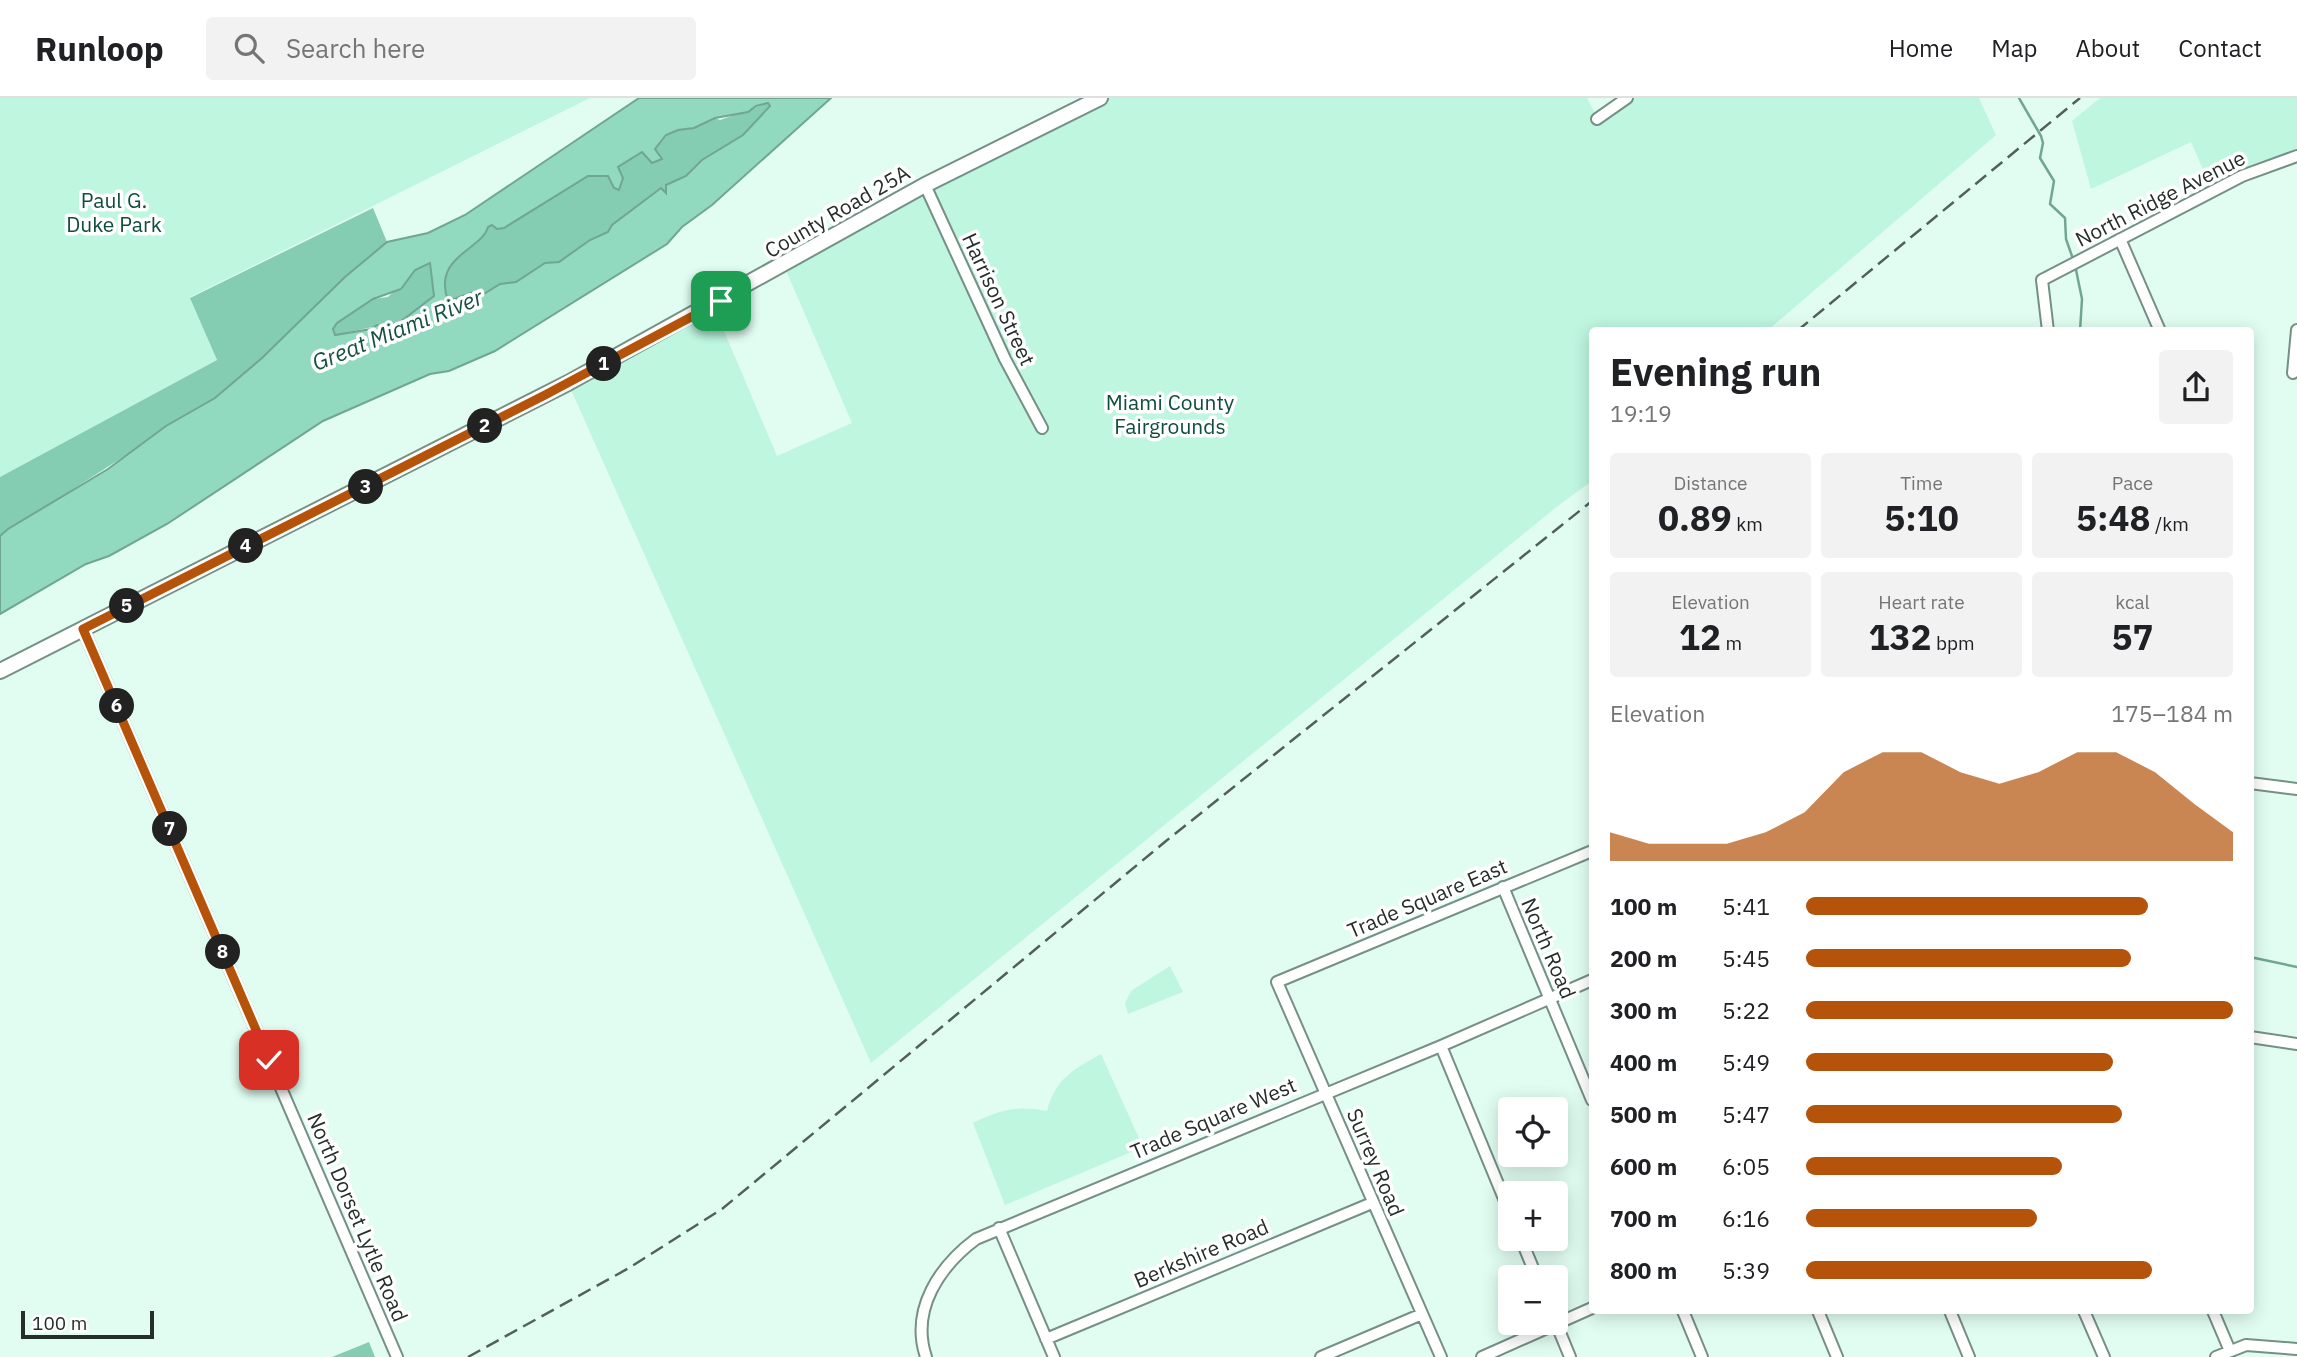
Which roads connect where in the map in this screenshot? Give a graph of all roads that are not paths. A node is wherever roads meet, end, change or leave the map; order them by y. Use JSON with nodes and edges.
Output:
{"nodes":[{"id":1,"x":1100,"y":98,"type":"edge"},
{"id":2,"x":1626,"y":98,"type":"edge"},
{"id":3,"x":1597,"y":119,"type":"dead end"},
{"id":4,"x":2297,"y":156,"type":"edge"},
{"id":5,"x":925,"y":185,"type":"junction"},
{"id":6,"x":2120,"y":239,"type":"junction"},
{"id":7,"x":2048,"y":327,"type":"edge"},
{"id":8,"x":2158,"y":327,"type":"edge"},
{"id":9,"x":2297,"y":330,"type":"edge"},
{"id":10,"x":2293,"y":373,"type":"dead end"},
{"id":11,"x":1042,"y":428,"type":"dead end"},
{"id":12,"x":83,"y":629,"type":"junction"},
{"id":13,"x":0,"y":671,"type":"edge"},
{"id":14,"x":2254,"y":784,"type":"edge"},
{"id":15,"x":2297,"y":789,"type":"edge"},
{"id":16,"x":1589,"y":853,"type":"edge"},
{"id":17,"x":1503,"y":887,"type":"junction"},
{"id":18,"x":1589,"y":981,"type":"edge"},
{"id":19,"x":1278,"y":982,"type":"joint"},
{"id":20,"x":1548,"y":997,"type":"junction"},
{"id":21,"x":2254,"y":1038,"type":"edge"},
{"id":22,"x":2297,"y":1044,"type":"edge"},
{"id":23,"x":1441,"y":1046,"type":"junction"},
{"id":24,"x":1325,"y":1093,"type":"junction"},
{"id":25,"x":1589,"y":1093,"type":"edge"},
{"id":26,"x":1498,"y":1184,"type":"edge"},
{"id":27,"x":1372,"y":1203,"type":"junction"},
{"id":28,"x":999,"y":1228,"type":"junction"},
{"id":29,"x":1589,"y":1309,"type":"edge"},
{"id":30,"x":1422,"y":1314,"type":"junction"},
{"id":31,"x":1684,"y":1314,"type":"edge"},
{"id":32,"x":1819,"y":1314,"type":"edge"},
{"id":33,"x":1951,"y":1314,"type":"edge"},
{"id":34,"x":2085,"y":1314,"type":"edge"},
{"id":35,"x":2214,"y":1314,"type":"edge"},
{"id":36,"x":1568,"y":1318,"type":"edge"},
{"id":37,"x":1530,"y":1335,"type":"edge"},
{"id":38,"x":1561,"y":1335,"type":"edge"},
{"id":39,"x":1046,"y":1339,"type":"junction"},
{"id":40,"x":2297,"y":1349,"type":"edge"},
{"id":41,"x":2230,"y":1351,"type":"junction"},
{"id":42,"x":397,"y":1357,"type":"edge"},
{"id":43,"x":926,"y":1357,"type":"edge"},
{"id":44,"x":1054,"y":1357,"type":"edge"},
{"id":45,"x":1321,"y":1357,"type":"edge"},
{"id":46,"x":1441,"y":1357,"type":"edge"},
{"id":47,"x":1482,"y":1357,"type":"edge"},
{"id":48,"x":1570,"y":1357,"type":"edge"},
{"id":49,"x":1702,"y":1357,"type":"edge"},
{"id":50,"x":1837,"y":1357,"type":"edge"},
{"id":51,"x":1969,"y":1357,"type":"edge"},
{"id":52,"x":2104,"y":1357,"type":"edge"},
{"id":53,"x":2216,"y":1357,"type":"edge"}],
"edges":[{"from":1,"to":5,"type":"main road","name":"County Road 25A"},
{"from":2,"to":3,"type":"street"},
{"from":4,"to":6,"type":"street","name":"North Ridge Avenue"},
{"from":5,"to":11,"type":"street","name":"Harrison Street"},
{"from":5,"to":12,"type":"main road","name":"County Road 25A"},
{"from":6,"to":7,"type":"street","name":"North Ridge Avenue"},
{"from":6,"to":8,"type":"street"},
{"from":9,"to":10,"type":"street"},
{"from":12,"to":13,"type":"main road","name":"County Road 25A"},
{"from":12,"to":42,"type":"street","name":"North Dorset Lytle Road"},
{"from":14,"to":15,"type":"street"},
{"from":16,"to":17,"type":"street","name":"Trade Square East"},
{"from":17,"to":19,"type":"street","name":"Trade Square East"},
{"from":17,"to":20,"type":"street","name":"North Road"},
{"from":18,"to":20,"type":"street","name":"Trade Square West"},
{"from":19,"to":24,"type":"street","name":"Surrey Road"},
{"from":20,"to":23,"type":"street","name":"Trade Square West"},
{"from":20,"to":25,"type":"street","name":"North Road"},
{"from":21,"to":22,"type":"street"},
{"from":23,"to":24,"type":"street","name":"Trade Square West"},
{"from":23,"to":26,"type":"street"},
{"from":24,"to":27,"type":"street","name":"Surrey Road"},
{"from":24,"to":28,"type":"street","name":"Trade Square West"},
{"from":27,"to":30,"type":"street","name":"Surrey Road"},
{"from":27,"to":39,"type":"street","name":"Berkshire Road"},
{"from":28,"to":39,"type":"street"},
{"from":28,"to":43,"type":"street","name":"Trade Square West"},
{"from":29,"to":36,"type":"street"},
{"from":30,"to":45,"type":"street"},
{"from":30,"to":46,"type":"street","name":"Surrey Road"},
{"from":31,"to":49,"type":"street"},
{"from":32,"to":50,"type":"street"},
{"from":33,"to":51,"type":"street"},
{"from":34,"to":52,"type":"street"},
{"from":35,"to":41,"type":"street"},
{"from":37,"to":47,"type":"street"},
{"from":38,"to":48,"type":"street"},
{"from":39,"to":44,"type":"street"},
{"from":40,"to":41,"type":"street"},
{"from":41,"to":53,"type":"street"}]}
